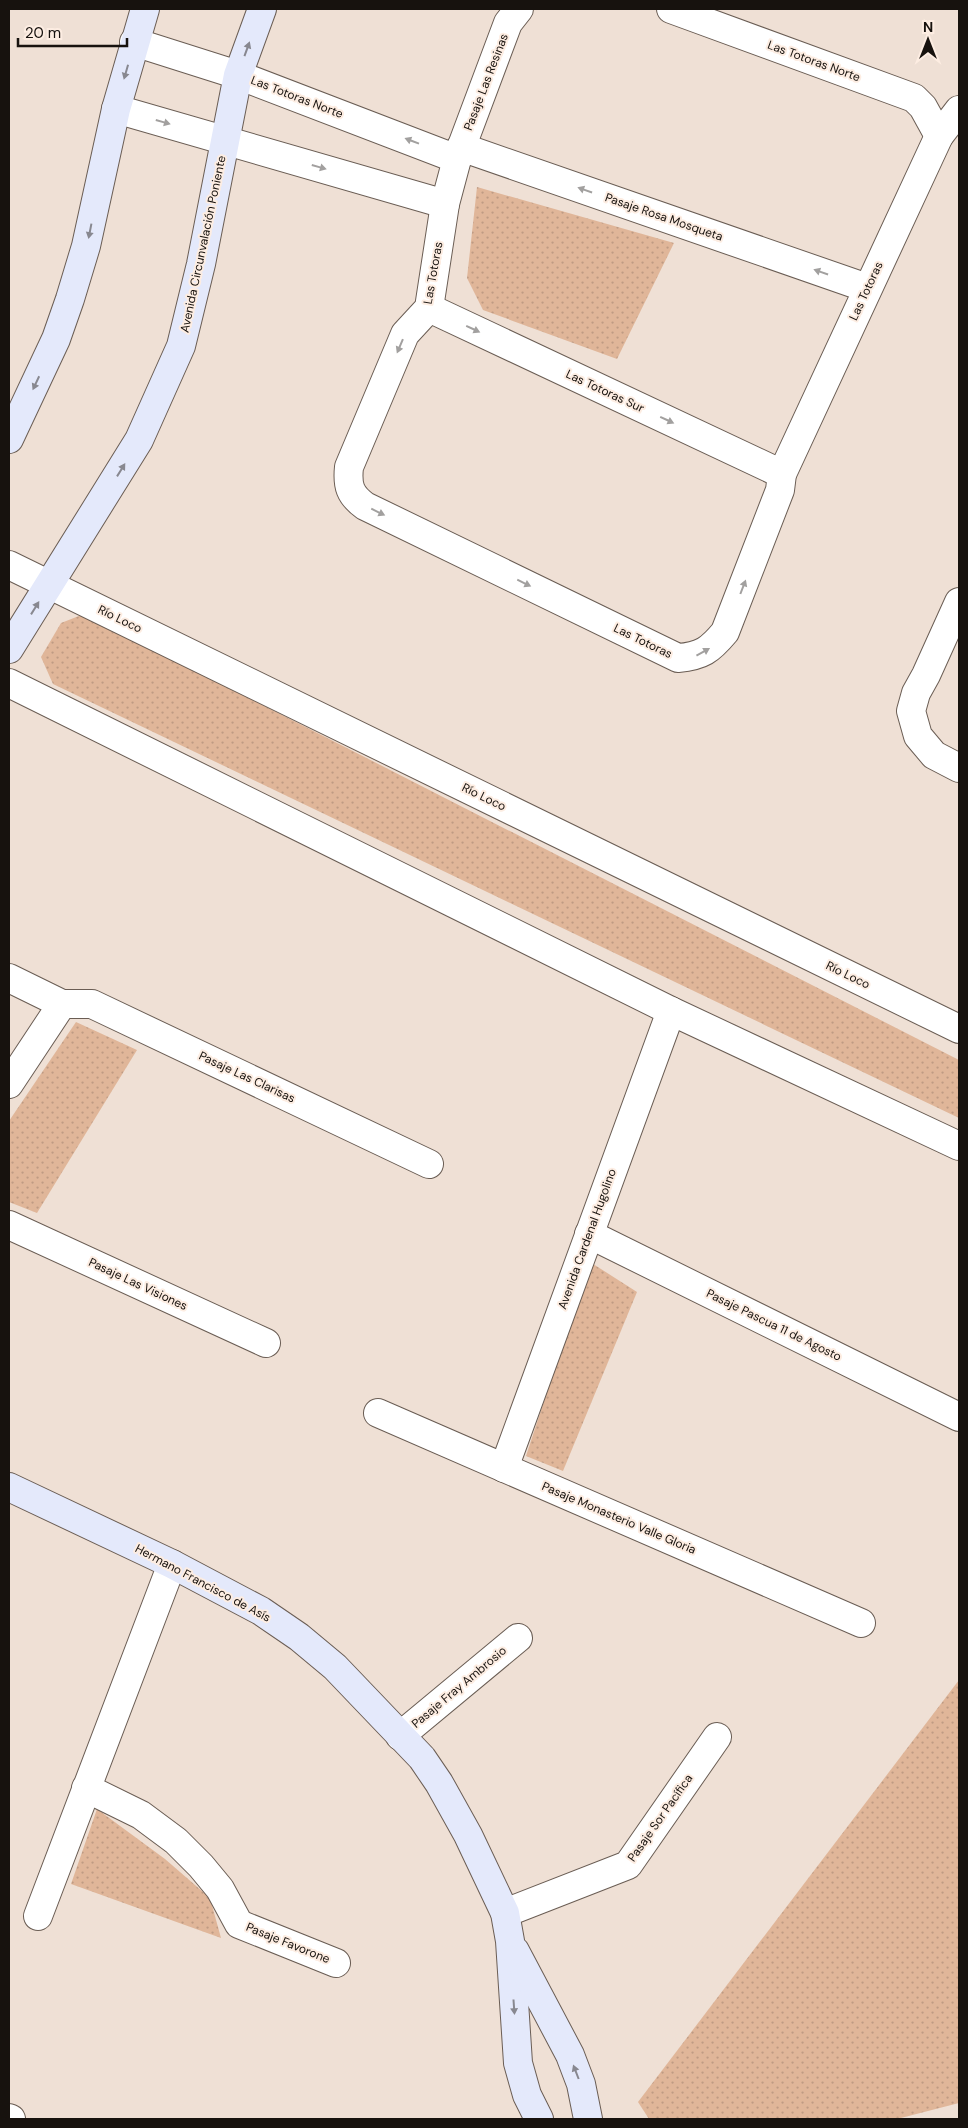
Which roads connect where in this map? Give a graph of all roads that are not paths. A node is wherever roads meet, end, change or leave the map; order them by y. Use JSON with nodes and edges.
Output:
{"nodes":[{"id":1,"x":144,"y":9,"type":"edge"},
{"id":2,"x":262,"y":9,"type":"edge"},
{"id":3,"x":519,"y":9,"type":"edge"},
{"id":4,"x":671,"y":9,"type":"edge"},
{"id":5,"x":134,"y":42,"type":"junction"},
{"id":6,"x":238,"y":75,"type":"junction"},
{"id":7,"x":116,"y":109,"type":"junction"},
{"id":8,"x":959,"y":110,"type":"edge"},
{"id":9,"x":939,"y":136,"type":"junction"},
{"id":10,"x":226,"y":140,"type":"junction"},
{"id":11,"x":459,"y":153,"type":"junction"},
{"id":12,"x":445,"y":204,"type":"junction"},
{"id":13,"x":867,"y":288,"type":"junction"},
{"id":14,"x":428,"y":308,"type":"junction"},
{"id":15,"x":9,"y":439,"type":"edge"},
{"id":16,"x":782,"y":474,"type":"junction"},
{"id":17,"x":9,"y":565,"type":"edge"},
{"id":18,"x":49,"y":585,"type":"junction"},
{"id":19,"x":959,"y":602,"type":"edge"},
{"id":20,"x":9,"y":649,"type":"edge"},
{"id":21,"x":9,"y":683,"type":"edge"},
{"id":22,"x":959,"y":768,"type":"edge"},
{"id":23,"x":9,"y":978,"type":"edge"},
{"id":24,"x":62,"y":1004,"type":"junction"},
{"id":25,"x":671,"y":1011,"type":"junction"},
{"id":26,"x":959,"y":1029,"type":"edge"},
{"id":27,"x":9,"y":1084,"type":"edge"},
{"id":28,"x":959,"y":1146,"type":"edge"},
{"id":29,"x":429,"y":1164,"type":"dead end"},
{"id":30,"x":9,"y":1225,"type":"edge"},
{"id":31,"x":589,"y":1234,"type":"junction"},
{"id":32,"x":266,"y":1343,"type":"dead end"},
{"id":33,"x":378,"y":1413,"type":"dead end"},
{"id":34,"x":959,"y":1417,"type":"edge"},
{"id":35,"x":504,"y":1468,"type":"junction"},
{"id":36,"x":9,"y":1487,"type":"edge"},
{"id":37,"x":172,"y":1564,"type":"junction"},
{"id":38,"x":861,"y":1623,"type":"dead end"},
{"id":39,"x":518,"y":1638,"type":"dead end"},
{"id":40,"x":400,"y":1736,"type":"junction"},
{"id":41,"x":717,"y":1737,"type":"dead end"},
{"id":42,"x":86,"y":1788,"type":"junction"},
{"id":43,"x":505,"y":1913,"type":"junction"},
{"id":44,"x":38,"y":1916,"type":"dead end"},
{"id":45,"x":510,"y":1940,"type":"junction"},
{"id":46,"x":336,"y":1963,"type":"dead end"},
{"id":47,"x":539,"y":2119,"type":"edge"},
{"id":48,"x":588,"y":2119,"type":"edge"}],
"edges":[{"from":1,"to":5,"type":"street"},
{"from":6,"to":2,"type":"street","name":"Avenida Circunvalación Poniente","one_way":true},
{"from":3,"to":11,"type":"street","name":"Pasaje Las Resinas"},
{"from":4,"to":9,"type":"street","name":"Las Totoras Norte"},
{"from":5,"to":6,"type":"street","name":"Las Totoras Norte"},
{"from":5,"to":7,"type":"street","one_way":true},
{"from":6,"to":10,"type":"street","name":"Avenida Circunvalación Poniente"},
{"from":11,"to":6,"type":"street","name":"Las Totoras Norte","one_way":true},
{"from":7,"to":10,"type":"street","one_way":true},
{"from":7,"to":15,"type":"street","one_way":true},
{"from":8,"to":9,"type":"street","name":"Las Totoras"},
{"from":9,"to":13,"type":"street","name":"Las Totoras"},
{"from":10,"to":12,"type":"street","one_way":true},
{"from":18,"to":10,"type":"street","name":"Avenida Circunvalación Poniente","one_way":true},
{"from":11,"to":12,"type":"street","name":"Las Totoras"},
{"from":13,"to":11,"type":"street","name":"Pasaje Rosa Mosqueta","one_way":true},
{"from":12,"to":14,"type":"street","name":"Las Totoras"},
{"from":13,"to":16,"type":"street","name":"Las Totoras"},
{"from":14,"to":16,"type":"street","name":"Las Totoras Sur","one_way":true},
{"from":14,"to":16,"type":"street","name":"Las Totoras","one_way":true},
{"from":17,"to":18,"type":"street","name":"Río Loco"},
{"from":20,"to":18,"type":"street","name":"Avenida Circunvalación Poniente","one_way":true},
{"from":18,"to":26,"type":"street","name":"Río Loco"},
{"from":19,"to":22,"type":"street"},
{"from":21,"to":25,"type":"street"},
{"from":23,"to":24,"type":"street"},
{"from":24,"to":27,"type":"street"},
{"from":24,"to":29,"type":"street","name":"Pasaje Las Clarisas"},
{"from":25,"to":28,"type":"street"},
{"from":25,"to":31,"type":"street","name":"Avenida Cardenal Hugolino"},
{"from":30,"to":32,"type":"street","name":"Pasaje Las Visiones"},
{"from":31,"to":34,"type":"street","name":"Pasaje Pascua 11 de Agosto"},
{"from":31,"to":35,"type":"street","name":"Avenida Cardenal Hugolino"},
{"from":33,"to":35,"type":"street","name":"Pasaje Monasterio Valle Gloria"},
{"from":35,"to":38,"type":"street","name":"Pasaje Monasterio Valle Gloria"},
{"from":36,"to":37,"type":"street","name":"Hermano Francisco de Asís"},
{"from":37,"to":40,"type":"street","name":"Hermano Francisco de Asís"},
{"from":37,"to":42,"type":"street"},
{"from":39,"to":40,"type":"street","name":"Pasaje Fray Ambrosio"},
{"from":40,"to":43,"type":"street","name":"Hermano Francisco de Asís"},
{"from":41,"to":43,"type":"street","name":"Pasaje Sor Pacífica"},
{"from":42,"to":44,"type":"street"},
{"from":42,"to":46,"type":"street","name":"Pasaje Favorone"},
{"from":43,"to":45,"type":"street","name":"Hermano Francisco de Asís"},
{"from":45,"to":47,"type":"street","name":"Hermano Francisco de Asís","one_way":true},
{"from":48,"to":45,"type":"street","name":"Hermano Francisco de Asís","one_way":true}]}
